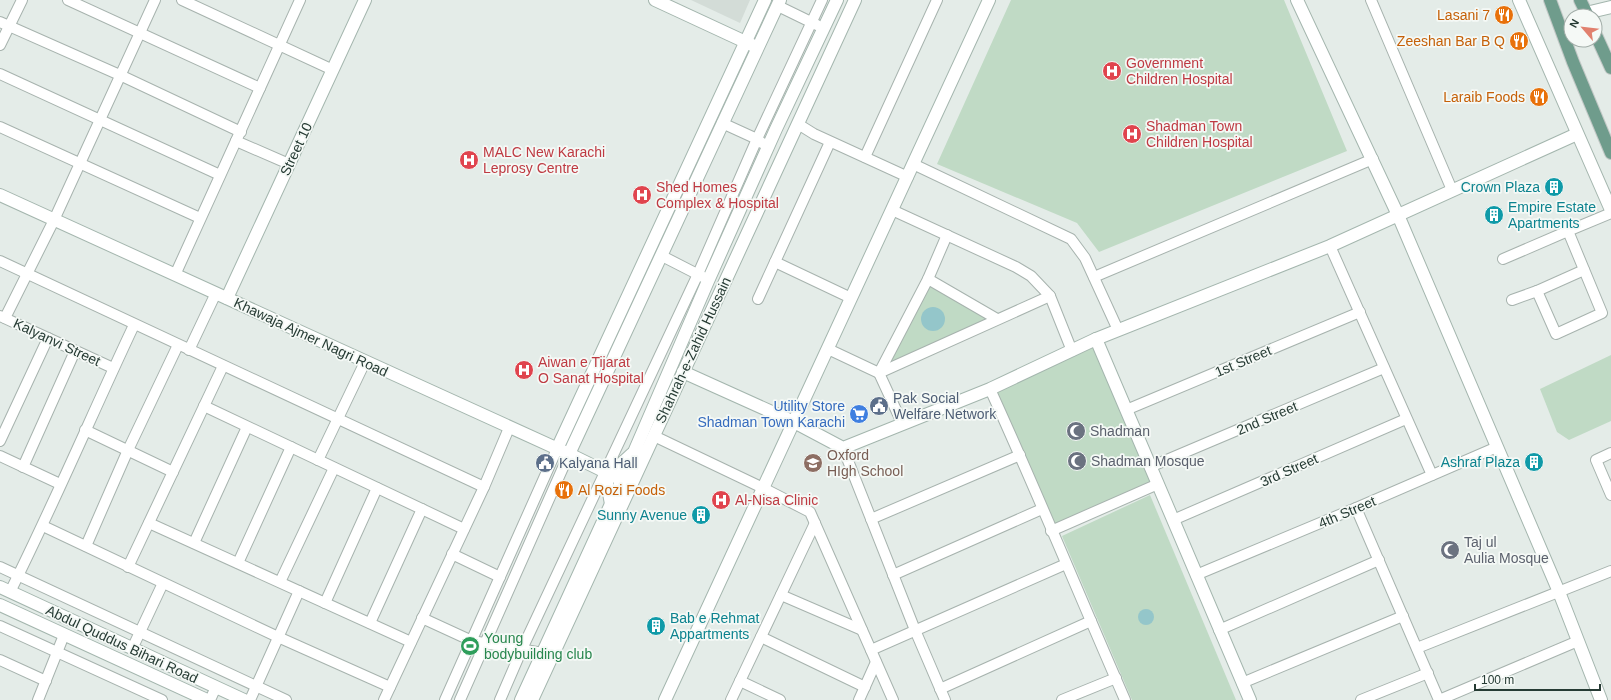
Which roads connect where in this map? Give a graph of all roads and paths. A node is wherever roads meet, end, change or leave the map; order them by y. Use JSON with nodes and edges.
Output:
{"nodes":[{"id":1,"x":22,"y":0,"type":"edge"},
{"id":2,"x":68,"y":0,"type":"edge"},
{"id":3,"x":155,"y":0,"type":"edge"},
{"id":4,"x":182,"y":0,"type":"edge"},
{"id":5,"x":300,"y":0,"type":"edge"},
{"id":6,"x":365,"y":0,"type":"edge"},
{"id":7,"x":654,"y":0,"type":"edge"},
{"id":8,"x":765,"y":0,"type":"edge"},
{"id":9,"x":822,"y":0,"type":"edge"},
{"id":10,"x":837,"y":0,"type":"edge"},
{"id":11,"x":855,"y":0,"type":"edge"},
{"id":12,"x":938,"y":0,"type":"edge"},
{"id":13,"x":989,"y":0,"type":"edge"},
{"id":14,"x":1297,"y":0,"type":"edge"},
{"id":15,"x":1370,"y":0,"type":"edge"},
{"id":16,"x":1519,"y":0,"type":"edge"},
{"id":17,"x":1550,"y":0,"type":"edge"},
{"id":18,"x":1602,"y":0,"type":"edge"},
{"id":19,"x":779,"y":3,"type":"edge"},
{"id":20,"x":1593,"y":8,"type":"edge"},
{"id":21,"x":811,"y":22,"type":"junction"},
{"id":22,"x":5,"y":24,"type":"edge"},
{"id":23,"x":824,"y":28,"type":"junction"},
{"id":24,"x":140,"y":34,"type":"junction"},
{"id":25,"x":745,"y":42,"type":"junction"},
{"id":26,"x":0,"y":45,"type":"edge"},
{"id":27,"x":280,"y":45,"type":"junction"},
{"id":28,"x":758,"y":48,"type":"junction"},
{"id":29,"x":1602,"y":48,"type":"edge"},
{"id":30,"x":1611,"y":68,"type":"edge"},
{"id":31,"x":333,"y":70,"type":"junction"},
{"id":32,"x":0,"y":74,"type":"edge"},
{"id":33,"x":122,"y":76,"type":"junction"},
{"id":34,"x":260,"y":88,"type":"junction"},
{"id":35,"x":100,"y":120,"type":"junction"},
{"id":36,"x":722,"y":124,"type":"junction"},
{"id":37,"x":798,"y":124,"type":"junction"},
{"id":38,"x":0,"y":127,"type":"edge"},
{"id":39,"x":776,"y":129,"type":"junction"},
{"id":40,"x":1577,"y":134,"type":"junction"},
{"id":41,"x":239,"y":137,"type":"junction"},
{"id":42,"x":792,"y":138,"type":"junction"},
{"id":43,"x":757,"y":139,"type":"junction"},
{"id":44,"x":830,"y":142,"type":"junction"},
{"id":45,"x":768,"y":148,"type":"junction"},
{"id":46,"x":1611,"y":153,"type":"edge"},
{"id":47,"x":865,"y":157,"type":"junction"},
{"id":48,"x":1373,"y":159,"type":"junction"},
{"id":49,"x":79,"y":164,"type":"junction"},
{"id":50,"x":289,"y":164,"type":"junction"},
{"id":51,"x":913,"y":164,"type":"junction"},
{"id":52,"x":220,"y":175,"type":"junction"},
{"id":53,"x":908,"y":177,"type":"junction"},
{"id":54,"x":1452,"y":190,"type":"junction"},
{"id":55,"x":0,"y":195,"type":"edge"},
{"id":56,"x":892,"y":210,"type":"junction"},
{"id":57,"x":1611,"y":210,"type":"edge"},
{"id":58,"x":1611,"y":213,"type":"edge"},
{"id":59,"x":1398,"y":215,"type":"junction"},
{"id":60,"x":200,"y":218,"type":"junction"},
{"id":61,"x":54,"y":220,"type":"junction"},
{"id":62,"x":1568,"y":232,"type":"junction"},
{"id":63,"x":947,"y":235,"type":"junction"},
{"id":64,"x":1330,"y":246,"type":"junction"},
{"id":65,"x":662,"y":256,"type":"junction"},
{"id":66,"x":1503,"y":259,"type":"dead end"},
{"id":67,"x":0,"y":261,"type":"edge"},
{"id":68,"x":775,"y":262,"type":"junction"},
{"id":69,"x":1584,"y":270,"type":"junction"},
{"id":70,"x":27,"y":274,"type":"junction"},
{"id":71,"x":698,"y":274,"type":"junction"},
{"id":72,"x":174,"y":275,"type":"junction"},
{"id":73,"x":1094,"y":277,"type":"junction"},
{"id":74,"x":928,"y":279,"type":"junction"},
{"id":75,"x":708,"y":281,"type":"junction"},
{"id":76,"x":1537,"y":291,"type":"junction"},
{"id":77,"x":221,"y":296,"type":"junction"},
{"id":78,"x":1050,"y":296,"type":"junction"},
{"id":79,"x":851,"y":298,"type":"junction"},
{"id":80,"x":758,"y":299,"type":"dead end"},
{"id":81,"x":1512,"y":300,"type":"dead end"},
{"id":82,"x":1360,"y":312,"type":"junction"},
{"id":83,"x":2,"y":317,"type":"edge"},
{"id":84,"x":997,"y":320,"type":"junction"},
{"id":85,"x":134,"y":324,"type":"junction"},
{"id":86,"x":1118,"y":330,"type":"junction"},
{"id":87,"x":48,"y":338,"type":"junction"},
{"id":88,"x":1096,"y":338,"type":"junction"},
{"id":89,"x":178,"y":345,"type":"junction"},
{"id":90,"x":828,"y":349,"type":"junction"},
{"id":91,"x":189,"y":350,"type":"junction"},
{"id":92,"x":75,"y":351,"type":"junction"},
{"id":93,"x":1072,"y":351,"type":"junction"},
{"id":94,"x":365,"y":362,"type":"junction"},
{"id":95,"x":223,"y":366,"type":"junction"},
{"id":96,"x":113,"y":368,"type":"junction"},
{"id":97,"x":1384,"y":368,"type":"junction"},
{"id":98,"x":683,"y":372,"type":"junction"},
{"id":99,"x":879,"y":373,"type":"junction"},
{"id":100,"x":990,"y":389,"type":"junction"},
{"id":101,"x":204,"y":406,"type":"junction"},
{"id":102,"x":1126,"y":410,"type":"junction"},
{"id":103,"x":338,"y":419,"type":"junction"},
{"id":104,"x":1406,"y":419,"type":"junction"},
{"id":105,"x":660,"y":421,"type":"junction"},
{"id":106,"x":794,"y":422,"type":"junction"},
{"id":107,"x":902,"y":424,"type":"junction"},
{"id":108,"x":247,"y":427,"type":"junction"},
{"id":109,"x":509,"y":428,"type":"junction"},
{"id":110,"x":85,"y":430,"type":"junction"},
{"id":111,"x":654,"y":436,"type":"junction"},
{"id":112,"x":0,"y":441,"type":"edge"},
{"id":113,"x":290,"y":447,"type":"junction"},
{"id":114,"x":1497,"y":447,"type":"junction"},
{"id":115,"x":843,"y":448,"type":"junction"},
{"id":116,"x":557,"y":449,"type":"junction"},
{"id":117,"x":128,"y":450,"type":"junction"},
{"id":118,"x":634,"y":452,"type":"junction"},
{"id":119,"x":1611,"y":453,"type":"edge"},
{"id":120,"x":569,"y":454,"type":"junction"},
{"id":121,"x":1020,"y":455,"type":"junction"},
{"id":122,"x":0,"y":456,"type":"edge"},
{"id":123,"x":318,"y":460,"type":"junction"},
{"id":124,"x":23,"y":467,"type":"junction"},
{"id":125,"x":1150,"y":467,"type":"junction"},
{"id":126,"x":334,"y":468,"type":"junction"},
{"id":127,"x":173,"y":472,"type":"junction"},
{"id":128,"x":605,"y":472,"type":"junction"},
{"id":129,"x":1432,"y":475,"type":"junction"},
{"id":130,"x":622,"y":480,"type":"junction"},
{"id":131,"x":60,"y":484,"type":"junction"},
{"id":132,"x":1158,"y":484,"type":"junction"},
{"id":133,"x":484,"y":487,"type":"junction"},
{"id":134,"x":377,"y":488,"type":"junction"},
{"id":135,"x":763,"y":488,"type":"junction"},
{"id":136,"x":1611,"y":495,"type":"edge"},
{"id":137,"x":611,"y":505,"type":"junction"},
{"id":138,"x":1356,"y":508,"type":"junction"},
{"id":139,"x":422,"y":509,"type":"junction"},
{"id":140,"x":1042,"y":509,"type":"junction"},
{"id":141,"x":870,"y":519,"type":"junction"},
{"id":142,"x":1173,"y":520,"type":"junction"},
{"id":143,"x":149,"y":523,"type":"junction"},
{"id":144,"x":815,"y":523,"type":"junction"},
{"id":145,"x":612,"y":525,"type":"junction"},
{"id":146,"x":43,"y":526,"type":"junction"},
{"id":147,"x":464,"y":529,"type":"junction"},
{"id":148,"x":1051,"y":531,"type":"junction"},
{"id":149,"x":194,"y":543,"type":"junction"},
{"id":150,"x":86,"y":546,"type":"junction"},
{"id":151,"x":452,"y":554,"type":"junction"},
{"id":152,"x":1379,"y":560,"type":"junction"},
{"id":153,"x":238,"y":563,"type":"junction"},
{"id":154,"x":1066,"y":564,"type":"junction"},
{"id":155,"x":0,"y":567,"type":"edge"},
{"id":156,"x":128,"y":567,"type":"junction"},
{"id":157,"x":1611,"y":571,"type":"edge"},
{"id":158,"x":893,"y":575,"type":"junction"},
{"id":159,"x":1196,"y":575,"type":"junction"},
{"id":160,"x":19,"y":576,"type":"junction"},
{"id":161,"x":500,"y":577,"type":"junction"},
{"id":162,"x":280,"y":582,"type":"junction"},
{"id":163,"x":163,"y":583,"type":"junction"},
{"id":164,"x":5,"y":590,"type":"edge"},
{"id":165,"x":299,"y":591,"type":"junction"},
{"id":166,"x":1559,"y":592,"type":"junction"},
{"id":167,"x":781,"y":595,"type":"junction"},
{"id":168,"x":325,"y":603,"type":"junction"},
{"id":169,"x":0,"y":605,"type":"edge"},
{"id":170,"x":1404,"y":616,"type":"junction"},
{"id":171,"x":422,"y":618,"type":"junction"},
{"id":172,"x":1091,"y":621,"type":"junction"},
{"id":173,"x":370,"y":623,"type":"junction"},
{"id":174,"x":0,"y":626,"type":"edge"},
{"id":175,"x":862,"y":630,"type":"junction"},
{"id":176,"x":915,"y":630,"type":"junction"},
{"id":177,"x":1220,"y":630,"type":"junction"},
{"id":178,"x":140,"y":633,"type":"junction"},
{"id":179,"x":64,"y":635,"type":"junction"},
{"id":180,"x":278,"y":637,"type":"junction"},
{"id":181,"x":761,"y":637,"type":"junction"},
{"id":182,"x":472,"y":641,"type":"junction"},
{"id":183,"x":1578,"y":641,"type":"junction"},
{"id":184,"x":411,"y":642,"type":"junction"},
{"id":185,"x":485,"y":643,"type":"junction"},
{"id":186,"x":1418,"y":648,"type":"junction"},
{"id":187,"x":132,"y":649,"type":"junction"},
{"id":188,"x":522,"y":649,"type":"junction"},
{"id":189,"x":871,"y":650,"type":"junction"},
{"id":190,"x":57,"y":653,"type":"junction"},
{"id":191,"x":543,"y":653,"type":"junction"},
{"id":192,"x":0,"y":660,"type":"edge"},
{"id":193,"x":876,"y":662,"type":"junction"},
{"id":194,"x":1428,"y":673,"type":"junction"},
{"id":195,"x":1116,"y":678,"type":"junction"},
{"id":196,"x":46,"y":681,"type":"junction"},
{"id":197,"x":740,"y":681,"type":"junction"},
{"id":198,"x":1242,"y":683,"type":"junction"},
{"id":199,"x":256,"y":686,"type":"junction"},
{"id":200,"x":216,"y":687,"type":"junction"},
{"id":201,"x":390,"y":687,"type":"junction"},
{"id":202,"x":865,"y":687,"type":"junction"},
{"id":203,"x":940,"y":689,"type":"junction"},
{"id":204,"x":237,"y":698,"type":"edge"},
{"id":205,"x":38,"y":700,"type":"edge"},
{"id":206,"x":162,"y":700,"type":"edge"},
{"id":207,"x":207,"y":700,"type":"edge"},
{"id":208,"x":210,"y":700,"type":"edge"},
{"id":209,"x":250,"y":700,"type":"edge"},
{"id":210,"x":286,"y":700,"type":"edge"},
{"id":211,"x":384,"y":700,"type":"edge"},
{"id":212,"x":445,"y":700,"type":"edge"},
{"id":213,"x":460,"y":700,"type":"edge"},
{"id":214,"x":500,"y":700,"type":"edge"},
{"id":215,"x":521,"y":700,"type":"edge"},
{"id":216,"x":532,"y":700,"type":"edge"},
{"id":217,"x":665,"y":700,"type":"edge"},
{"id":218,"x":731,"y":700,"type":"edge"},
{"id":219,"x":780,"y":700,"type":"edge"},
{"id":220,"x":859,"y":700,"type":"edge"},
{"id":221,"x":893,"y":700,"type":"edge"},
{"id":222,"x":945,"y":700,"type":"edge"},
{"id":223,"x":1062,"y":700,"type":"edge"},
{"id":224,"x":1126,"y":700,"type":"edge"},
{"id":225,"x":1250,"y":700,"type":"edge"},
{"id":226,"x":1361,"y":700,"type":"edge"},
{"id":227,"x":1439,"y":700,"type":"edge"},
{"id":228,"x":1601,"y":700,"type":"edge"}],
"edges":[{"from":1,"to":22,"type":"street"},
{"from":2,"to":24,"type":"street"},
{"from":3,"to":24,"type":"street"},
{"from":4,"to":27,"type":"street"},
{"from":5,"to":27,"type":"street"},
{"from":6,"to":31,"type":"street","name":"Street 10"},
{"from":7,"to":25,"type":"street"},
{"from":8,"to":25,"type":"street"},
{"from":9,"to":21,"type":"street"},
{"from":10,"to":23,"type":"street","name":"Shahrah-e-Zahid Hussain"},
{"from":11,"to":37,"type":"street","name":"Shahrah-e-Zahid Hussain"},
{"from":12,"to":47,"type":"street"},
{"from":13,"to":51,"type":"street"},
{"from":14,"to":48,"type":"street"},
{"from":15,"to":54,"type":"street"},
{"from":16,"to":40,"type":"street"},
{"from":17,"to":46,"type":"main road"},
{"from":18,"to":20,"type":"street"},
{"from":19,"to":21,"type":"street"},
{"from":19,"to":28,"type":"street"},
{"from":21,"to":23,"type":"street"},
{"from":21,"to":43,"type":"street"},
{"from":22,"to":26,"type":"street"},
{"from":22,"to":33,"type":"street"},
{"from":23,"to":39,"type":"street","name":"Shahrah-e-Zahid Hussain"},
{"from":24,"to":33,"type":"street"},
{"from":24,"to":34,"type":"street"},
{"from":25,"to":28,"type":"street"},
{"from":25,"to":116,"type":"street"},
{"from":27,"to":31,"type":"street"},
{"from":27,"to":34,"type":"street"},
{"from":28,"to":36,"type":"street"},
{"from":29,"to":30,"type":"main road"},
{"from":31,"to":50,"type":"street","name":"Street 10"},
{"from":32,"to":35,"type":"street"},
{"from":33,"to":35,"type":"street"},
{"from":33,"to":41,"type":"street"},
{"from":34,"to":41,"type":"street"},
{"from":35,"to":49,"type":"street"},
{"from":35,"to":52,"type":"street"},
{"from":36,"to":43,"type":"street"},
{"from":36,"to":65,"type":"street"},
{"from":37,"to":42,"type":"street","name":"Shahrah-e-Zahid Hussain"},
{"from":37,"to":44,"type":"street"},
{"from":38,"to":49,"type":"street"},
{"from":39,"to":42,"type":"street"},
{"from":39,"to":45,"type":"street","name":"Shahrah-e-Zahid Hussain"},
{"from":40,"to":54,"type":"street"},
{"from":40,"to":57,"type":"street"},
{"from":41,"to":50,"type":"street"},
{"from":41,"to":52,"type":"street"},
{"from":42,"to":98,"type":"street","name":"Shahrah-e-Zahid Hussain"},
{"from":43,"to":45,"type":"street"},
{"from":43,"to":71,"type":"street"},
{"from":44,"to":47,"type":"street"},
{"from":44,"to":68,"type":"street"},
{"from":45,"to":75,"type":"street","name":"Shahrah-e-Zahid Hussain"},
{"from":47,"to":53,"type":"street"},
{"from":48,"to":59,"type":"street"},
{"from":48,"to":73,"type":"street"},
{"from":49,"to":60,"type":"street"},
{"from":49,"to":61,"type":"street"},
{"from":50,"to":77,"type":"street","name":"Street 10"},
{"from":51,"to":53,"type":"street"},
{"from":51,"to":73,"type":"street"},
{"from":52,"to":60,"type":"street"},
{"from":53,"to":56,"type":"street"},
{"from":54,"to":59,"type":"street"},
{"from":55,"to":61,"type":"street","name":"Khawaja Ajmer Nagri Road"},
{"from":56,"to":63,"type":"street"},
{"from":56,"to":79,"type":"street"},
{"from":58,"to":62,"type":"street"},
{"from":59,"to":64,"type":"street"},
{"from":59,"to":114,"type":"street"},
{"from":60,"to":72,"type":"street"},
{"from":61,"to":70,"type":"street"},
{"from":61,"to":72,"type":"street","name":"Khawaja Ajmer Nagri Road"},
{"from":62,"to":66,"type":"street"},
{"from":62,"to":69,"type":"street"},
{"from":63,"to":74,"type":"street"},
{"from":63,"to":78,"type":"street"},
{"from":64,"to":82,"type":"street"},
{"from":64,"to":86,"type":"street"},
{"from":65,"to":71,"type":"street"},
{"from":65,"to":120,"type":"street"},
{"from":67,"to":70,"type":"street"},
{"from":68,"to":79,"type":"street"},
{"from":68,"to":80,"type":"street"},
{"from":69,"to":76,"type":"street"},
{"from":69,"to":76,"type":"street"},
{"from":70,"to":83,"type":"street"},
{"from":70,"to":85,"type":"street"},
{"from":71,"to":75,"type":"street"},
{"from":71,"to":128,"type":"street"},
{"from":72,"to":77,"type":"street","name":"Khawaja Ajmer Nagri Road"},
{"from":73,"to":86,"type":"street"},
{"from":74,"to":84,"type":"street"},
{"from":74,"to":99,"type":"street"},
{"from":75,"to":118,"type":"street","name":"Shahrah-e-Zahid Hussain"},
{"from":76,"to":81,"type":"street"},
{"from":77,"to":91,"type":"street"},
{"from":77,"to":94,"type":"street","name":"Khawaja Ajmer Nagri Road"},
{"from":78,"to":84,"type":"street"},
{"from":78,"to":93,"type":"street"},
{"from":79,"to":90,"type":"street"},
{"from":82,"to":97,"type":"street"},
{"from":82,"to":102,"type":"street","name":"1st Street"},
{"from":83,"to":87,"type":"street","name":"Kalyanvi Street"},
{"from":84,"to":99,"type":"street"},
{"from":85,"to":89,"type":"street"},
{"from":85,"to":96,"type":"street"},
{"from":86,"to":88,"type":"street"},
{"from":87,"to":92,"type":"street","name":"Kalyanvi Street"},
{"from":87,"to":112,"type":"street"},
{"from":88,"to":93,"type":"street"},
{"from":88,"to":102,"type":"street"},
{"from":89,"to":91,"type":"street"},
{"from":89,"to":117,"type":"street"},
{"from":90,"to":99,"type":"street"},
{"from":90,"to":106,"type":"street"},
{"from":91,"to":95,"type":"street"},
{"from":92,"to":96,"type":"street","name":"Kalyanvi Street"},
{"from":92,"to":124,"type":"street"},
{"from":93,"to":100,"type":"street"},
{"from":94,"to":103,"type":"street"},
{"from":94,"to":109,"type":"street","name":"Khawaja Ajmer Nagri Road"},
{"from":95,"to":101,"type":"street"},
{"from":95,"to":103,"type":"street"},
{"from":96,"to":110,"type":"street"},
{"from":97,"to":104,"type":"street"},
{"from":97,"to":125,"type":"street","name":"2nd Street"},
{"from":98,"to":105,"type":"street","name":"Shahrah-e-Zahid Hussain"},
{"from":98,"to":106,"type":"street"},
{"from":99,"to":107,"type":"street"},
{"from":100,"to":107,"type":"street"},
{"from":100,"to":121,"type":"street"},
{"from":101,"to":108,"type":"street"},
{"from":101,"to":127,"type":"street"},
{"from":102,"to":125,"type":"street"},
{"from":103,"to":123,"type":"street"},
{"from":103,"to":133,"type":"street"},
{"from":104,"to":129,"type":"street"},
{"from":104,"to":142,"type":"street","name":"3rd Street"},
{"from":105,"to":111,"type":"street","name":"Shahrah-e-Zahid Hussain"},
{"from":105,"to":118,"type":"street"},
{"from":106,"to":115,"type":"street"},
{"from":106,"to":135,"type":"street"},
{"from":107,"to":115,"type":"street"},
{"from":108,"to":113,"type":"street"},
{"from":108,"to":149,"type":"street"},
{"from":109,"to":116,"type":"street","name":"Khawaja Ajmer Nagri Road"},
{"from":109,"to":133,"type":"street"},
{"from":110,"to":117,"type":"street"},
{"from":110,"to":131,"type":"street"},
{"from":111,"to":135,"type":"street"},
{"from":111,"to":145,"type":"street","name":"Shahrah-e-Zahid Hussain"},
{"from":113,"to":123,"type":"street"},
{"from":113,"to":153,"type":"street"},
{"from":114,"to":129,"type":"street","name":"4th Street"},
{"from":114,"to":166,"type":"street"},
{"from":115,"to":141,"type":"street"},
{"from":116,"to":120,"type":"street","name":"Khawaja Ajmer Nagri Road"},
{"from":116,"to":161,"type":"street"},
{"from":117,"to":127,"type":"street"},
{"from":117,"to":150,"type":"street"},
{"from":118,"to":128,"type":"street"},
{"from":118,"to":130,"type":"street","name":"Shahrah-e-Zahid Hussain"},
{"from":119,"to":136,"type":"street"},
{"from":120,"to":128,"type":"street","name":"Khawaja Ajmer Nagri Road"},
{"from":120,"to":185,"type":"street"},
{"from":121,"to":140,"type":"street"},
{"from":121,"to":141,"type":"street"},
{"from":122,"to":124,"type":"street"},
{"from":123,"to":126,"type":"street"},
{"from":124,"to":131,"type":"street"},
{"from":125,"to":132,"type":"street"},
{"from":126,"to":134,"type":"street"},
{"from":126,"to":162,"type":"street"},
{"from":127,"to":143,"type":"street"},
{"from":128,"to":130,"type":"street","name":"Khawaja Ajmer Nagri Road"},
{"from":128,"to":137,"type":"street"},
{"from":128,"to":188,"type":"street"},
{"from":129,"to":138,"type":"street","name":"4th Street"},
{"from":130,"to":137,"type":"street","name":"Shahrah-e-Zahid Hussain"},
{"from":131,"to":146,"type":"street"},
{"from":132,"to":142,"type":"street"},
{"from":132,"to":148,"type":"street"},
{"from":133,"to":147,"type":"street"},
{"from":134,"to":139,"type":"street"},
{"from":134,"to":168,"type":"street"},
{"from":135,"to":144,"type":"street"},
{"from":135,"to":217,"type":"street"},
{"from":137,"to":145,"type":"street"},
{"from":137,"to":191,"type":"street","name":"Shahrah-e-Zahid Hussain"},
{"from":138,"to":152,"type":"street"},
{"from":138,"to":159,"type":"street","name":"4th Street"},
{"from":139,"to":147,"type":"street"},
{"from":139,"to":173,"type":"street"},
{"from":140,"to":148,"type":"street"},
{"from":140,"to":158,"type":"street"},
{"from":141,"to":158,"type":"street"},
{"from":142,"to":159,"type":"street"},
{"from":143,"to":149,"type":"street"},
{"from":143,"to":156,"type":"street"},
{"from":144,"to":167,"type":"street"},
{"from":144,"to":175,"type":"street"},
{"from":145,"to":216,"type":"street","name":"Shahrah-e-Zahid Hussain"},
{"from":146,"to":150,"type":"street"},
{"from":146,"to":160,"type":"street"},
{"from":147,"to":151,"type":"street"},
{"from":148,"to":154,"type":"street"},
{"from":149,"to":153,"type":"street"},
{"from":150,"to":156,"type":"street"},
{"from":151,"to":161,"type":"street"},
{"from":151,"to":171,"type":"street"},
{"from":152,"to":170,"type":"street"},
{"from":152,"to":177,"type":"street"},
{"from":153,"to":162,"type":"street"},
{"from":154,"to":172,"type":"street"},
{"from":154,"to":176,"type":"street"},
{"from":155,"to":160,"type":"street"},
{"from":156,"to":163,"type":"street"},
{"from":157,"to":166,"type":"street"},
{"from":158,"to":176,"type":"street"},
{"from":159,"to":177,"type":"street"},
{"from":160,"to":164,"type":"street"},
{"from":160,"to":178,"type":"street"},
{"from":161,"to":182,"type":"street"},
{"from":162,"to":165,"type":"street"},
{"from":163,"to":178,"type":"street"},
{"from":163,"to":180,"type":"street"},
{"from":164,"to":187,"type":"street","name":"Abdul Quddus Bihari Road"},
{"from":165,"to":168,"type":"street"},
{"from":165,"to":180,"type":"street"},
{"from":166,"to":183,"type":"street"},
{"from":166,"to":186,"type":"street"},
{"from":167,"to":175,"type":"street"},
{"from":167,"to":181,"type":"street"},
{"from":168,"to":173,"type":"street"},
{"from":169,"to":179,"type":"street","name":"Abdul Quddus Bihari Road"},
{"from":170,"to":186,"type":"street"},
{"from":170,"to":198,"type":"street"},
{"from":171,"to":182,"type":"street"},
{"from":171,"to":184,"type":"street"},
{"from":172,"to":195,"type":"street"},
{"from":172,"to":203,"type":"street"},
{"from":173,"to":184,"type":"street"},
{"from":174,"to":190,"type":"street"},
{"from":175,"to":189,"type":"street"},
{"from":176,"to":189,"type":"street"},
{"from":176,"to":203,"type":"street"},
{"from":177,"to":198,"type":"street"},
{"from":178,"to":187,"type":"street"},
{"from":178,"to":199,"type":"street"},
{"from":179,"to":190,"type":"street"},
{"from":179,"to":207,"type":"street","name":"Abdul Quddus Bihari Road"},
{"from":180,"to":199,"type":"street"},
{"from":180,"to":201,"type":"street"},
{"from":181,"to":197,"type":"street"},
{"from":181,"to":202,"type":"street"},
{"from":182,"to":185,"type":"street"},
{"from":182,"to":212,"type":"street"},
{"from":183,"to":227,"type":"street"},
{"from":183,"to":228,"type":"street"},
{"from":184,"to":201,"type":"street"},
{"from":185,"to":188,"type":"street"},
{"from":185,"to":213,"type":"street"},
{"from":186,"to":194,"type":"street"},
{"from":187,"to":200,"type":"street","name":"Abdul Quddus Bihari Road"},
{"from":188,"to":191,"type":"street"},
{"from":188,"to":214,"type":"street"},
{"from":189,"to":193,"type":"street"},
{"from":190,"to":196,"type":"street"},
{"from":190,"to":206,"type":"street"},
{"from":191,"to":215,"type":"street","name":"Shahrah-e-Zahid Hussain"},
{"from":192,"to":196,"type":"street"},
{"from":193,"to":202,"type":"street"},
{"from":193,"to":221,"type":"street"},
{"from":194,"to":226,"type":"street"},
{"from":194,"to":227,"type":"street"},
{"from":195,"to":223,"type":"street"},
{"from":195,"to":224,"type":"street"},
{"from":196,"to":205,"type":"street"},
{"from":197,"to":218,"type":"street"},
{"from":197,"to":219,"type":"street"},
{"from":198,"to":225,"type":"street"},
{"from":199,"to":209,"type":"street"},
{"from":199,"to":210,"type":"street"},
{"from":200,"to":204,"type":"street","name":"Abdul Quddus Bihari Road"},
{"from":200,"to":208,"type":"street"},
{"from":201,"to":211,"type":"street"},
{"from":202,"to":220,"type":"street"},
{"from":203,"to":222,"type":"street"}]}
